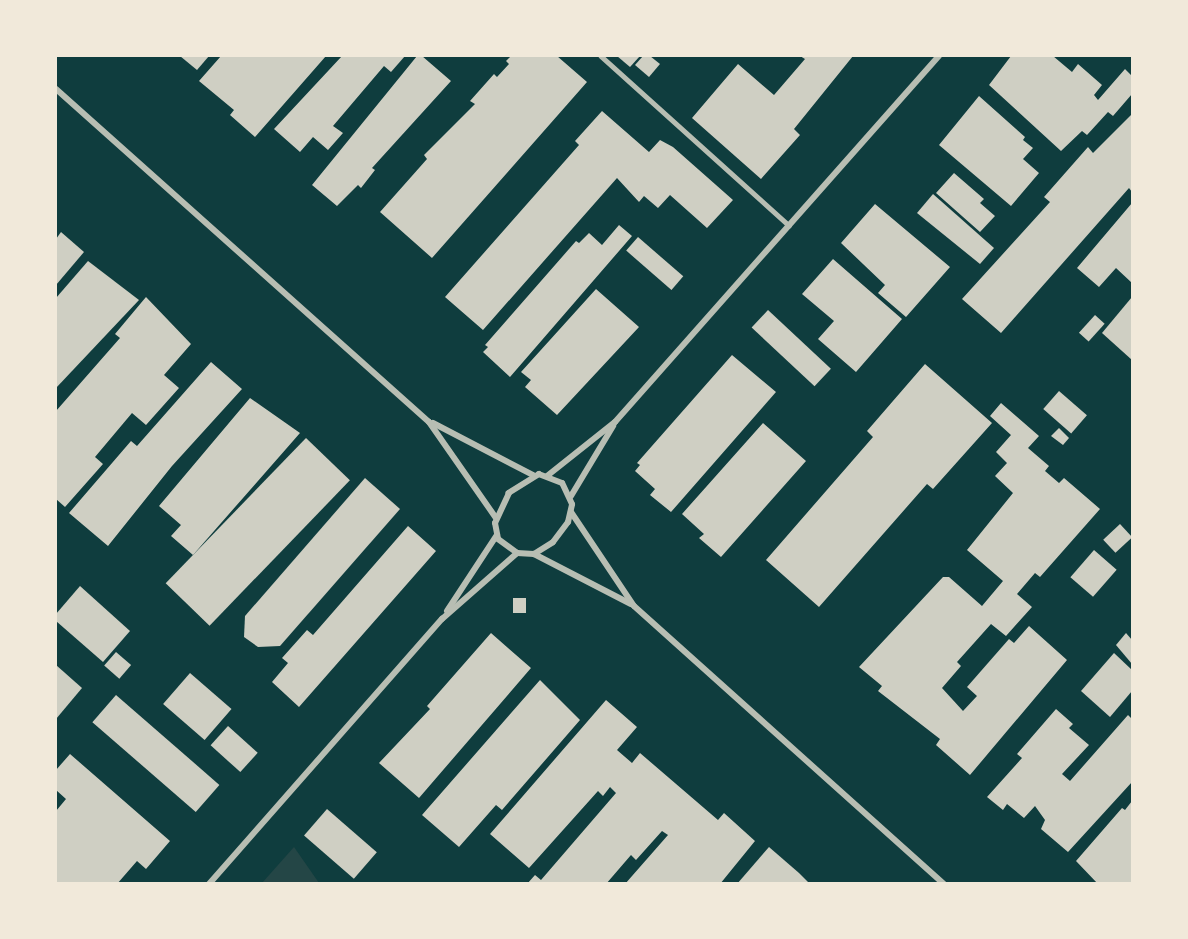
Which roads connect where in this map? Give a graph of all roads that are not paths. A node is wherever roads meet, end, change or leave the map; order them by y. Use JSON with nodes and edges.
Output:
{"nodes":[{"id":1,"x":601,"y":56,"type":"edge"},
{"id":2,"x":939,"y":56,"type":"edge"},
{"id":3,"x":56,"y":89,"type":"edge"},
{"id":4,"x":789,"y":225,"type":"junction"},
{"id":5,"x":429,"y":422,"type":"junction"},
{"id":6,"x":615,"y":422,"type":"junction"},
{"id":7,"x":533,"y":475,"type":"junction"},
{"id":8,"x":547,"y":476,"type":"junction"},
{"id":9,"x":571,"y":496,"type":"junction"},
{"id":10,"x":571,"y":512,"type":"junction"},
{"id":11,"x":496,"y":518,"type":"junction"},
{"id":12,"x":497,"y":535,"type":"junction"},
{"id":13,"x":516,"y":554,"type":"junction"},
{"id":14,"x":534,"y":554,"type":"junction"},
{"id":15,"x":634,"y":606,"type":"junction"},
{"id":16,"x":442,"y":619,"type":"junction"},
{"id":17,"x":209,"y":884,"type":"edge"},
{"id":18,"x":944,"y":884,"type":"edge"}],
"edges":[{"from":1,"to":4,"type":"lane"},
{"from":2,"to":4,"type":"street"},
{"from":3,"to":5,"type":"street"},
{"from":4,"to":6,"type":"street"},
{"from":5,"to":7,"type":"street"},
{"from":5,"to":11,"type":"street"},
{"from":6,"to":8,"type":"street"},
{"from":6,"to":9,"type":"street"},
{"from":7,"to":8,"type":"street"},
{"from":7,"to":11,"type":"street"},
{"from":8,"to":9,"type":"street"},
{"from":9,"to":10,"type":"street"},
{"from":10,"to":14,"type":"street"},
{"from":10,"to":15,"type":"street"},
{"from":11,"to":12,"type":"street"},
{"from":12,"to":13,"type":"street"},
{"from":12,"to":16,"type":"street"},
{"from":13,"to":14,"type":"street"},
{"from":13,"to":16,"type":"street"},
{"from":14,"to":15,"type":"street"},
{"from":15,"to":18,"type":"street"},
{"from":16,"to":17,"type":"street"}]}
